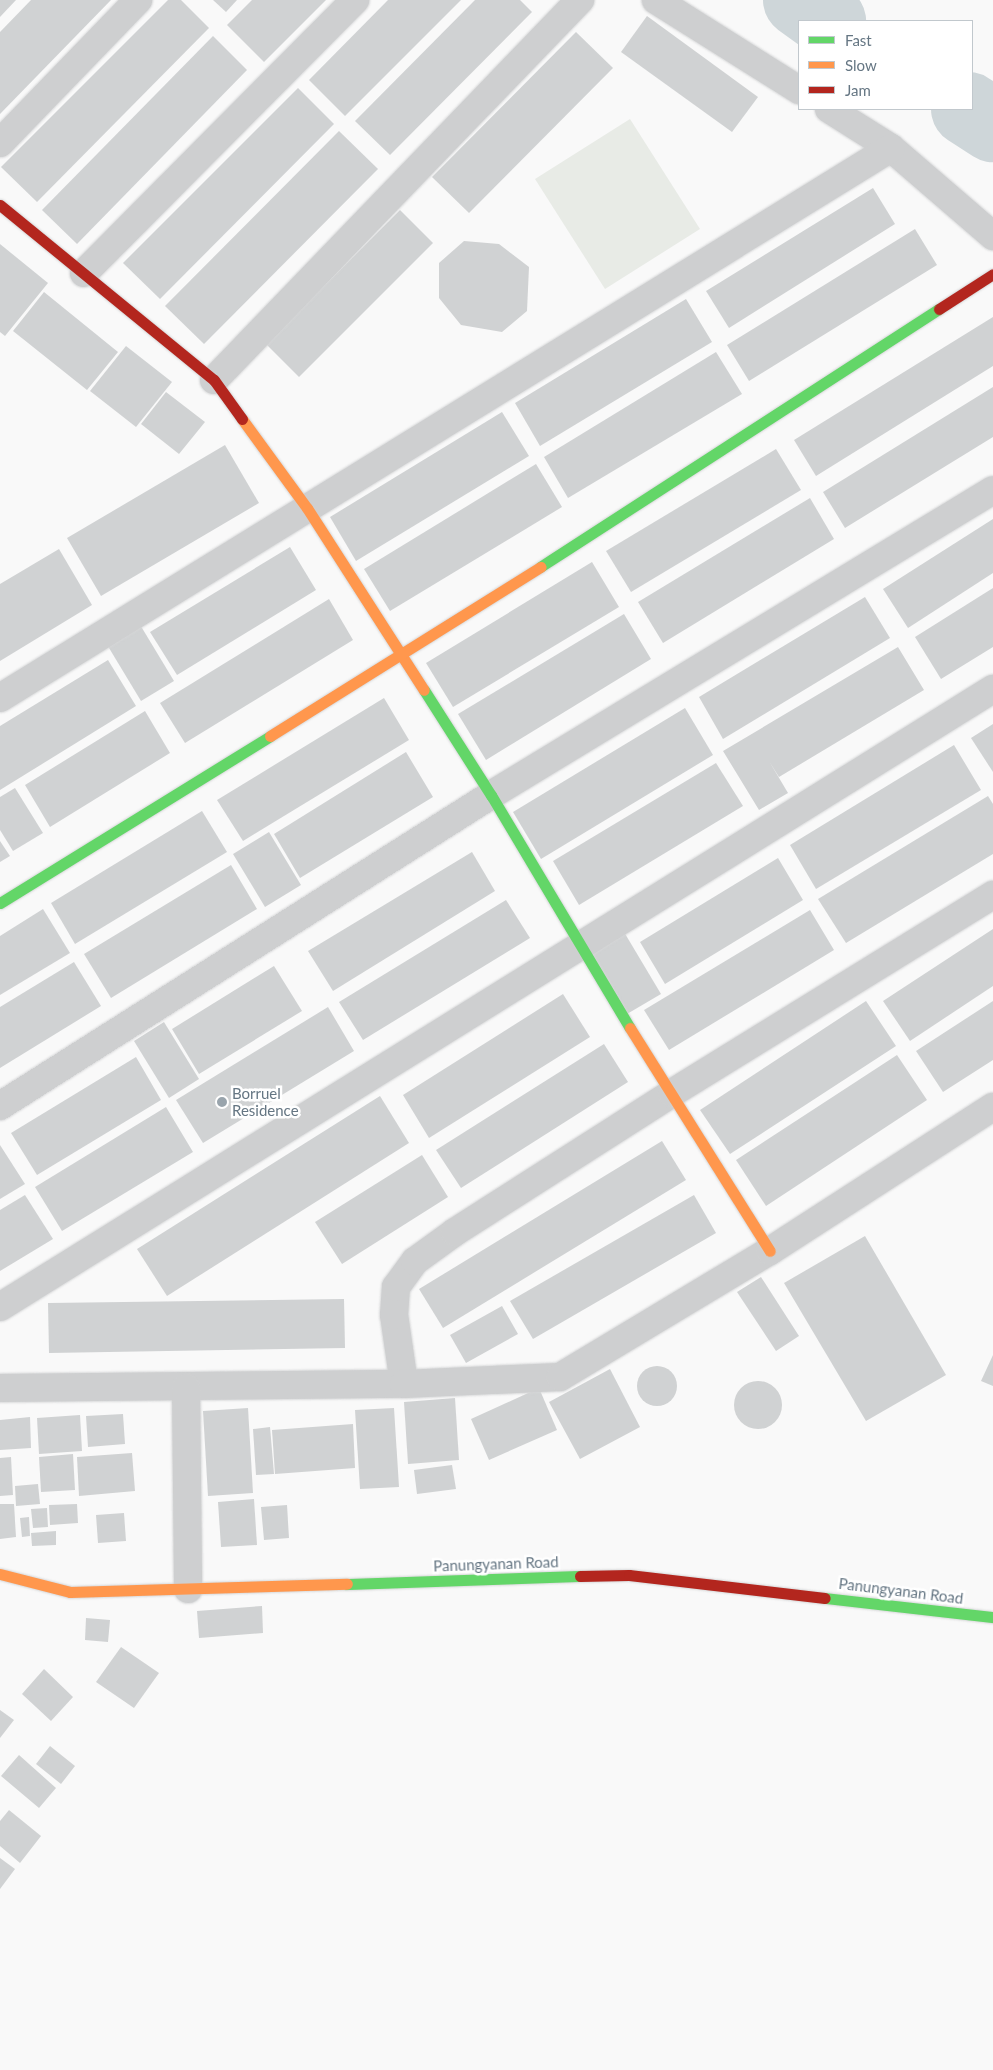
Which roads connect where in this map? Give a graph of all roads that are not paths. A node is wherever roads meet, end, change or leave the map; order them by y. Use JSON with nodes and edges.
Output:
{"nodes":[{"id":1,"x":138,"y":0,"type":"edge"},
{"id":2,"x":355,"y":0,"type":"edge"},
{"id":3,"x":580,"y":0,"type":"edge"},
{"id":4,"x":656,"y":0,"type":"edge"},
{"id":5,"x":798,"y":89,"type":"edge"},
{"id":6,"x":831,"y":110,"type":"edge"},
{"id":7,"x":0,"y":143,"type":"edge"},
{"id":8,"x":891,"y":148,"type":"junction"},
{"id":9,"x":0,"y":205,"type":"edge"},
{"id":10,"x":993,"y":236,"type":"edge"},
{"id":11,"x":84,"y":273,"type":"junction"},
{"id":12,"x":993,"y":274,"type":"edge"},
{"id":13,"x":214,"y":380,"type":"junction"},
{"id":14,"x":993,"y":490,"type":"edge"},
{"id":15,"x":307,"y":508,"type":"junction"},
{"id":16,"x":399,"y":656,"type":"junction"},
{"id":17,"x":993,"y":689,"type":"edge"},
{"id":18,"x":0,"y":698,"type":"edge"},
{"id":19,"x":491,"y":795,"type":"junction"},
{"id":20,"x":993,"y":895,"type":"edge"},
{"id":21,"x":0,"y":903,"type":"edge"},
{"id":22,"x":579,"y":946,"type":"junction"},
{"id":23,"x":672,"y":1093,"type":"junction"},
{"id":24,"x":0,"y":1106,"type":"edge"},
{"id":25,"x":993,"y":1107,"type":"edge"},
{"id":26,"x":770,"y":1251,"type":"junction"},
{"id":27,"x":0,"y":1307,"type":"edge"},
{"id":28,"x":404,"y":1384,"type":"junction"},
{"id":29,"x":0,"y":1388,"type":"edge"},
{"id":30,"x":186,"y":1388,"type":"junction"},
{"id":31,"x":0,"y":1574,"type":"edge"},
{"id":32,"x":188,"y":1589,"type":"junction"},
{"id":33,"x":993,"y":1617,"type":"edge"}],
"edges":[{"from":1,"to":7,"type":"street"},
{"from":2,"to":11,"type":"street"},
{"from":3,"to":13,"type":"street"},
{"from":4,"to":5,"type":"street"},
{"from":6,"to":8,"type":"street"},
{"from":8,"to":10,"type":"street"},
{"from":8,"to":15,"type":"street"},
{"from":9,"to":11,"type":"street"},
{"from":11,"to":13,"type":"street"},
{"from":12,"to":16,"type":"street"},
{"from":13,"to":15,"type":"street"},
{"from":14,"to":19,"type":"street"},
{"from":15,"to":16,"type":"street"},
{"from":15,"to":18,"type":"street"},
{"from":16,"to":19,"type":"street"},
{"from":16,"to":21,"type":"street"},
{"from":17,"to":22,"type":"street"},
{"from":19,"to":22,"type":"street"},
{"from":19,"to":24,"type":"street"},
{"from":20,"to":23,"type":"street"},
{"from":22,"to":23,"type":"street"},
{"from":22,"to":27,"type":"street"},
{"from":23,"to":26,"type":"street"},
{"from":23,"to":28,"type":"street"},
{"from":25,"to":26,"type":"street"},
{"from":26,"to":28,"type":"street"},
{"from":28,"to":30,"type":"street"},
{"from":29,"to":30,"type":"street"},
{"from":30,"to":32,"type":"street"},
{"from":31,"to":32,"type":"street","name":"Panungyanan Road"},
{"from":32,"to":33,"type":"street","name":"Panungyanan Road"}]}
